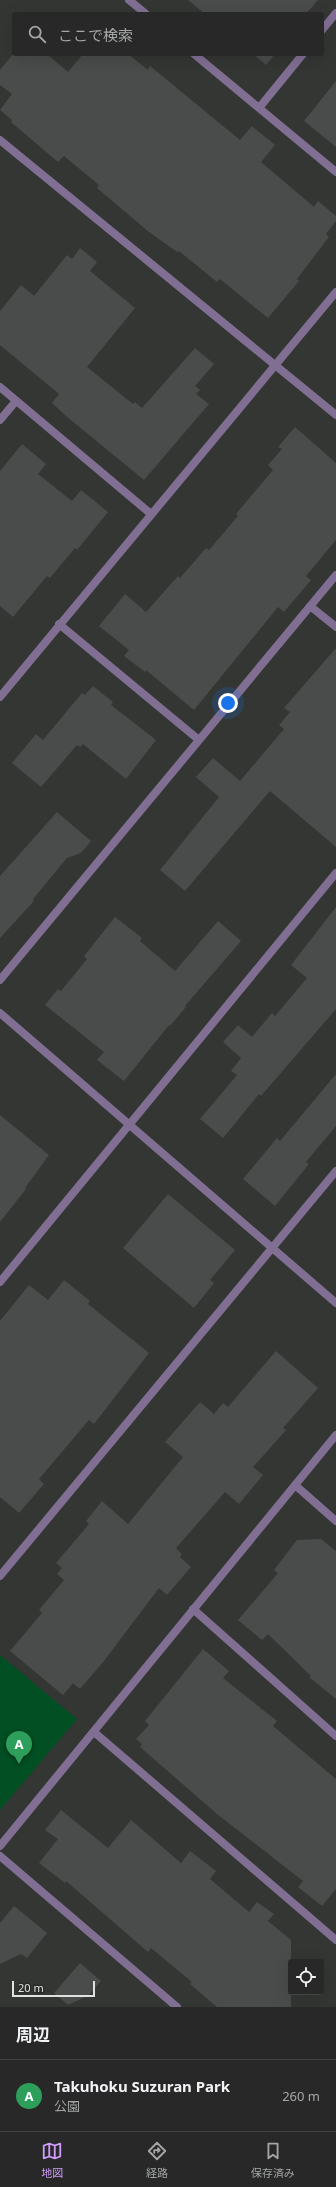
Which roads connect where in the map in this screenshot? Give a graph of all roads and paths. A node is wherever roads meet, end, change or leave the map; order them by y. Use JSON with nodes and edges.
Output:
{"nodes":[{"id":1,"x":129,"y":0,"type":"edge"},
{"id":2,"x":144,"y":12,"type":"edge"},
{"id":3,"x":336,"y":13,"type":"edge"},
{"id":4,"x":324,"y":28,"type":"edge"},
{"id":5,"x":196,"y":56,"type":"edge"},
{"id":6,"x":301,"y":56,"type":"edge"},
{"id":7,"x":259,"y":108,"type":"junction"},
{"id":8,"x":0,"y":140,"type":"edge"},
{"id":9,"x":336,"y":172,"type":"edge"},
{"id":10,"x":336,"y":292,"type":"edge"},
{"id":11,"x":275,"y":365,"type":"junction"},
{"id":12,"x":0,"y":387,"type":"edge"},
{"id":13,"x":16,"y":401,"type":"junction"},
{"id":14,"x":336,"y":415,"type":"edge"},
{"id":15,"x":0,"y":420,"type":"edge"},
{"id":16,"x":151,"y":514,"type":"junction"},
{"id":17,"x":336,"y":575,"type":"edge"},
{"id":18,"x":310,"y":606,"type":"junction"},
{"id":19,"x":59,"y":624,"type":"junction"},
{"id":20,"x":336,"y":627,"type":"edge"},
{"id":21,"x":0,"y":697,"type":"edge"},
{"id":22,"x":199,"y":740,"type":"junction"},
{"id":23,"x":336,"y":873,"type":"edge"},
{"id":24,"x":0,"y":980,"type":"edge"},
{"id":25,"x":0,"y":1013,"type":"edge"},
{"id":26,"x":128,"y":1124,"type":"junction"},
{"id":27,"x":336,"y":1171,"type":"edge"},
{"id":28,"x":272,"y":1248,"type":"junction"},
{"id":29,"x":0,"y":1282,"type":"edge"},
{"id":30,"x":336,"y":1303,"type":"edge"},
{"id":31,"x":336,"y":1435,"type":"edge"},
{"id":32,"x":295,"y":1485,"type":"junction"},
{"id":33,"x":336,"y":1521,"type":"edge"},
{"id":34,"x":0,"y":1576,"type":"edge"},
{"id":35,"x":193,"y":1609,"type":"junction"},
{"id":36,"x":94,"y":1732,"type":"junction"},
{"id":37,"x":336,"y":1736,"type":"edge"},
{"id":38,"x":0,"y":1846,"type":"edge"},
{"id":39,"x":0,"y":1856,"type":"edge"},
{"id":40,"x":336,"y":1940,"type":"edge"},
{"id":41,"x":176,"y":2007,"type":"edge"}],
"edges":[{"from":1,"to":2,"type":"street"},
{"from":3,"to":4,"type":"street"},
{"from":5,"to":7,"type":"street"},
{"from":6,"to":7,"type":"street"},
{"from":7,"to":9,"type":"street"},
{"from":8,"to":11,"type":"street"},
{"from":10,"to":11,"type":"street"},
{"from":11,"to":14,"type":"street"},
{"from":11,"to":16,"type":"street"},
{"from":12,"to":13,"type":"street"},
{"from":13,"to":15,"type":"street"},
{"from":13,"to":16,"type":"street"},
{"from":16,"to":19,"type":"street"},
{"from":17,"to":18,"type":"street"},
{"from":18,"to":20,"type":"street"},
{"from":18,"to":22,"type":"street"},
{"from":19,"to":21,"type":"street"},
{"from":19,"to":22,"type":"street"},
{"from":22,"to":24,"type":"street"},
{"from":23,"to":26,"type":"street"},
{"from":25,"to":26,"type":"street"},
{"from":26,"to":28,"type":"street"},
{"from":26,"to":29,"type":"street"},
{"from":27,"to":28,"type":"street"},
{"from":28,"to":30,"type":"street"},
{"from":28,"to":34,"type":"street"},
{"from":31,"to":32,"type":"street"},
{"from":32,"to":33,"type":"street"},
{"from":32,"to":35,"type":"street"},
{"from":35,"to":36,"type":"street"},
{"from":35,"to":37,"type":"street"},
{"from":36,"to":38,"type":"street"},
{"from":36,"to":40,"type":"street"},
{"from":39,"to":41,"type":"street"}]}
